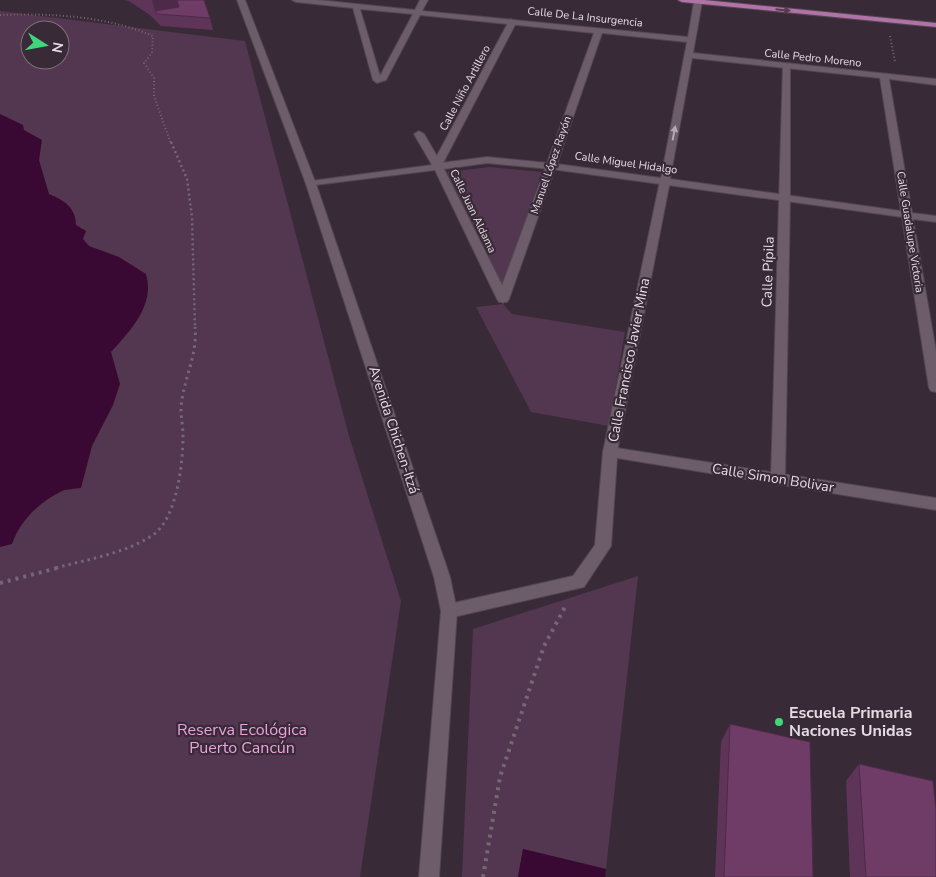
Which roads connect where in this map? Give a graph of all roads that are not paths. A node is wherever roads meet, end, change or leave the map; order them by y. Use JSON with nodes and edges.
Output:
{"nodes":[{"id":1,"x":241,"y":0,"type":"edge"},
{"id":2,"x":296,"y":0,"type":"edge"},
{"id":3,"x":424,"y":0,"type":"edge"},
{"id":4,"x":682,"y":0,"type":"edge"},
{"id":5,"x":698,"y":2,"type":"junction"},
{"id":6,"x":356,"y":6,"type":"junction"},
{"id":7,"x":417,"y":11,"type":"junction"},
{"id":8,"x":513,"y":22,"type":"junction"},
{"id":9,"x":936,"y":26,"type":"edge"},
{"id":10,"x":599,"y":30,"type":"junction"},
{"id":11,"x":691,"y":40,"type":"junction"},
{"id":12,"x":688,"y":55,"type":"junction"},
{"id":13,"x":786,"y":66,"type":"junction"},
{"id":14,"x":884,"y":77,"type":"junction"},
{"id":15,"x":936,"y":82,"type":"edge"},
{"id":16,"x":419,"y":134,"type":"dead end"},
{"id":17,"x":437,"y":165,"type":"junction"},
{"id":18,"x":551,"y":166,"type":"junction"},
{"id":19,"x":665,"y":181,"type":"junction"},
{"id":20,"x":311,"y":184,"type":"junction"},
{"id":21,"x":785,"y":198,"type":"junction"},
{"id":22,"x":908,"y":215,"type":"junction"},
{"id":23,"x":936,"y":219,"type":"edge"},
{"id":24,"x":503,"y":299,"type":"joint"},
{"id":25,"x":936,"y":388,"type":"edge"},
{"id":26,"x":610,"y":452,"type":"junction"},
{"id":27,"x":778,"y":479,"type":"junction"},
{"id":28,"x":936,"y":504,"type":"edge"},
{"id":29,"x":449,"y":611,"type":"junction"},
{"id":30,"x":429,"y":877,"type":"edge"}],
"edges":[{"from":1,"to":20,"type":"street","name":"Avenida Chichen-Itzá"},
{"from":2,"to":6,"type":"street","name":"Calle De La Insurgencia"},
{"from":3,"to":7,"type":"street"},
{"from":4,"to":5,"type":"main road"},
{"from":5,"to":9,"type":"main road","one_way":true},
{"from":5,"to":11,"type":"street","name":"Calle Francisco Javier Mina"},
{"from":6,"to":7,"type":"street","name":"Calle De La Insurgencia"},
{"from":6,"to":7,"type":"street"},
{"from":7,"to":8,"type":"street","name":"Calle De La Insurgencia"},
{"from":8,"to":10,"type":"street","name":"Calle De La Insurgencia"},
{"from":8,"to":17,"type":"street","name":"Calle Niño Artillero"},
{"from":10,"to":11,"type":"street","name":"Calle De La Insurgencia"},
{"from":10,"to":18,"type":"street","name":"Manuel López Rayón"},
{"from":11,"to":12,"type":"street","name":"Calle Francisco Javier Mina"},
{"from":12,"to":13,"type":"street","name":"Calle Pedro Moreno"},
{"from":19,"to":12,"type":"street","name":"Calle Francisco Javier Mina","one_way":true},
{"from":13,"to":14,"type":"street","name":"Calle Pedro Moreno"},
{"from":13,"to":21,"type":"street","name":"Calle Pípila"},
{"from":14,"to":15,"type":"street","name":"Calle Pedro Moreno"},
{"from":14,"to":22,"type":"street","name":"Calle Guadalupe Victoria"},
{"from":16,"to":17,"type":"street","name":"Calle Juan Aldama"},
{"from":17,"to":18,"type":"street","name":"Calle Miguel Hidalgo"},
{"from":17,"to":20,"type":"street","name":"Calle Miguel Hidalgo"},
{"from":17,"to":24,"type":"street","name":"Calle Juan Aldama"},
{"from":18,"to":19,"type":"street","name":"Calle Miguel Hidalgo"},
{"from":18,"to":24,"type":"street","name":"Manuel López Rayón"},
{"from":19,"to":21,"type":"street","name":"Calle Miguel Hidalgo"},
{"from":19,"to":26,"type":"street","name":"Calle Francisco Javier Mina"},
{"from":20,"to":29,"type":"street","name":"Avenida Chichen-Itzá"},
{"from":21,"to":22,"type":"street","name":"Calle Miguel Hidalgo"},
{"from":21,"to":27,"type":"street","name":"Calle Pípila"},
{"from":22,"to":23,"type":"street","name":"Calle Miguel Hidalgo"},
{"from":22,"to":25,"type":"street","name":"Calle Guadalupe Victoria"},
{"from":26,"to":27,"type":"street","name":"Calle Simon Bolivar"},
{"from":26,"to":29,"type":"street","name":"Calle Francisco Javier Mina"},
{"from":27,"to":28,"type":"street","name":"Calle Simon Bolivar"},
{"from":29,"to":30,"type":"street","name":"Avenida Chichen-Itzá"}]}
